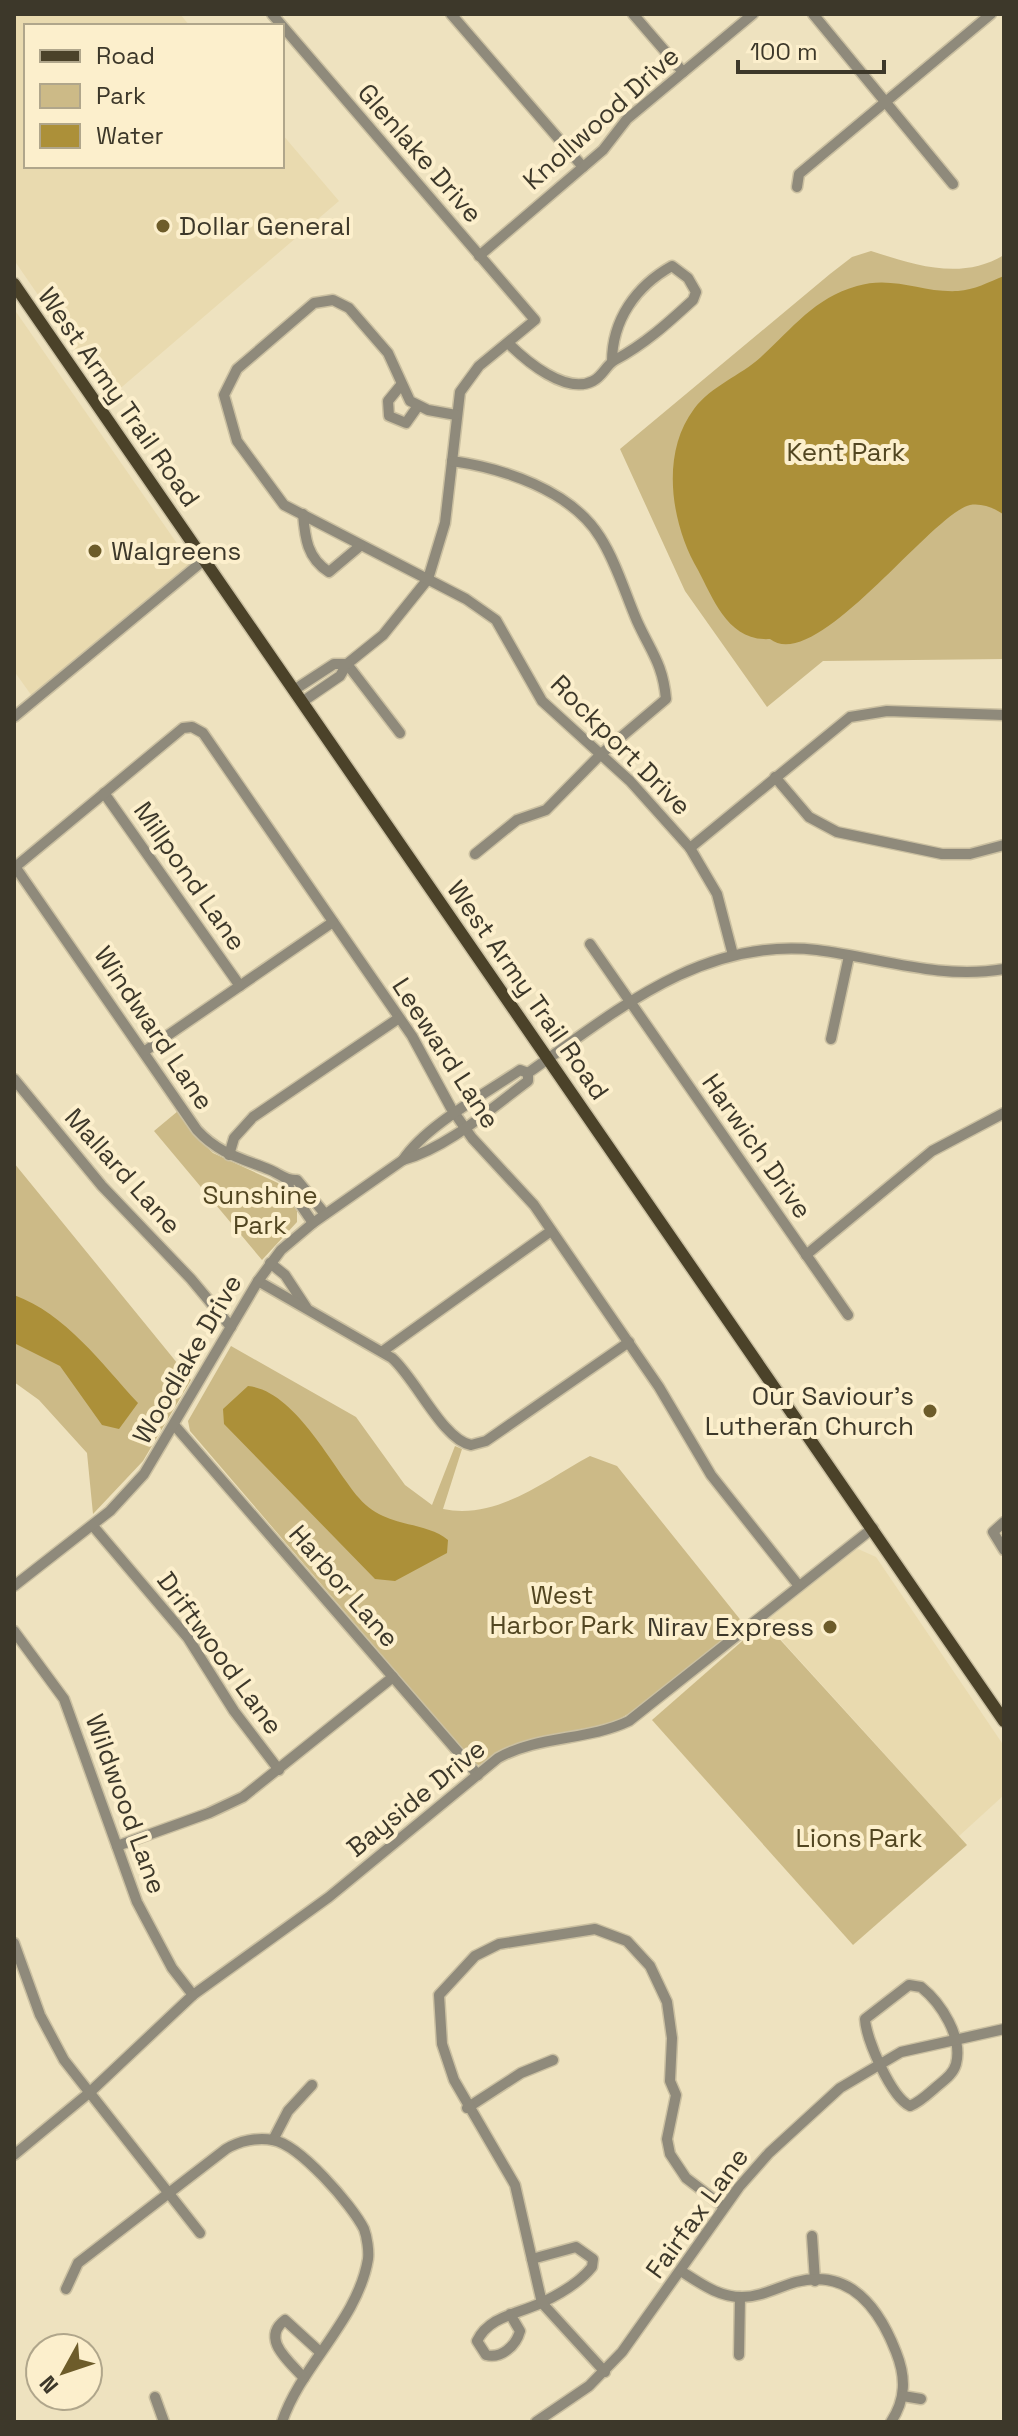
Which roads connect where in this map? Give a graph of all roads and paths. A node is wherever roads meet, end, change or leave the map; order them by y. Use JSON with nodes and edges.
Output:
{"nodes":[{"id":1,"x":451,"y":14,"type":"edge"},
{"id":2,"x":633,"y":14,"type":"edge"},
{"id":3,"x":753,"y":14,"type":"edge"},
{"id":4,"x":813,"y":14,"type":"edge"},
{"id":5,"x":991,"y":14,"type":"edge"},
{"id":6,"x":284,"y":28,"type":"edge"},
{"id":7,"x":683,"y":72,"type":"junction"},
{"id":8,"x":886,"y":102,"type":"junction"},
{"id":9,"x":583,"y":167,"type":"junction"},
{"id":10,"x":953,"y":184,"type":"dead end"},
{"id":11,"x":797,"y":187,"type":"dead end"},
{"id":12,"x":479,"y":256,"type":"junction"},
{"id":13,"x":14,"y":284,"type":"edge"},
{"id":14,"x":508,"y":343,"type":"junction"},
{"id":15,"x":612,"y":362,"type":"junction"},
{"id":16,"x":401,"y":385,"type":"junction"},
{"id":17,"x":418,"y":406,"type":"junction"},
{"id":18,"x":456,"y":415,"type":"junction"},
{"id":19,"x":452,"y":461,"type":"junction"},
{"id":20,"x":303,"y":514,"type":"junction"},
{"id":21,"x":360,"y":546,"type":"junction"},
{"id":22,"x":204,"y":560,"type":"junction"},
{"id":23,"x":428,"y":579,"type":"junction"},
{"id":24,"x":347,"y":664,"type":"junction"},
{"id":25,"x":294,"y":690,"type":"junction"},
{"id":26,"x":302,"y":702,"type":"junction"},
{"id":27,"x":1004,"y":715,"type":"edge"},
{"id":28,"x":14,"y":717,"type":"edge"},
{"id":29,"x":400,"y":733,"type":"dead end"},
{"id":30,"x":601,"y":754,"type":"junction"},
{"id":31,"x":775,"y":777,"type":"junction"},
{"id":32,"x":104,"y":793,"type":"junction"},
{"id":33,"x":1004,"y":845,"type":"edge"},
{"id":34,"x":690,"y":848,"type":"junction"},
{"id":35,"x":475,"y":854,"type":"dead end"},
{"id":36,"x":15,"y":867,"type":"edge"},
{"id":37,"x":333,"y":922,"type":"junction"},
{"id":38,"x":590,"y":944,"type":"dead end"},
{"id":39,"x":733,"y":955,"type":"junction"},
{"id":40,"x":849,"y":956,"type":"junction"},
{"id":41,"x":1004,"y":969,"type":"edge"},
{"id":42,"x":240,"y":986,"type":"junction"},
{"id":43,"x":629,"y":1001,"type":"junction"},
{"id":44,"x":399,"y":1018,"type":"junction"},
{"id":45,"x":831,"y":1039,"type":"dead end"},
{"id":46,"x":145,"y":1051,"type":"junction"},
{"id":47,"x":549,"y":1059,"type":"junction"},
{"id":48,"x":528,"y":1073,"type":"junction"},
{"id":49,"x":14,"y":1079,"type":"edge"},
{"id":50,"x":1004,"y":1113,"type":"edge"},
{"id":51,"x":455,"y":1115,"type":"junction"},
{"id":52,"x":464,"y":1127,"type":"junction"},
{"id":53,"x":229,"y":1155,"type":"junction"},
{"id":54,"x":403,"y":1160,"type":"junction"},
{"id":55,"x":288,"y":1181,"type":"junction"},
{"id":56,"x":325,"y":1214,"type":"junction"},
{"id":57,"x":313,"y":1223,"type":"junction"},
{"id":58,"x":551,"y":1231,"type":"junction"},
{"id":59,"x":806,"y":1255,"type":"junction"},
{"id":60,"x":270,"y":1263,"type":"junction"},
{"id":61,"x":258,"y":1281,"type":"junction"},
{"id":62,"x":306,"y":1307,"type":"junction"},
{"id":63,"x":848,"y":1315,"type":"dead end"},
{"id":64,"x":231,"y":1327,"type":"junction"},
{"id":65,"x":629,"y":1342,"type":"junction"},
{"id":66,"x":383,"y":1351,"type":"junction"},
{"id":67,"x":175,"y":1426,"type":"junction"},
{"id":68,"x":1004,"y":1522,"type":"edge"},
{"id":69,"x":93,"y":1526,"type":"junction"},
{"id":70,"x":873,"y":1528,"type":"junction"},
{"id":71,"x":1004,"y":1550,"type":"edge"},
{"id":72,"x":14,"y":1586,"type":"edge"},
{"id":73,"x":799,"y":1586,"type":"junction"},
{"id":74,"x":14,"y":1631,"type":"edge"},
{"id":75,"x":393,"y":1677,"type":"junction"},
{"id":76,"x":1004,"y":1721,"type":"edge"},
{"id":77,"x":279,"y":1770,"type":"junction"},
{"id":78,"x":478,"y":1775,"type":"junction"},
{"id":79,"x":117,"y":1846,"type":"junction"},
{"id":80,"x":14,"y":1943,"type":"edge"},
{"id":81,"x":193,"y":1995,"type":"junction"},
{"id":82,"x":1004,"y":2029,"type":"edge"},
{"id":83,"x":954,"y":2039,"type":"junction"},
{"id":84,"x":553,"y":2060,"type":"dead end"},
{"id":85,"x":881,"y":2062,"type":"junction"},
{"id":86,"x":312,"y":2085,"type":"dead end"},
{"id":87,"x":89,"y":2093,"type":"junction"},
{"id":88,"x":467,"y":2108,"type":"junction"},
{"id":89,"x":273,"y":2140,"type":"junction"},
{"id":90,"x":14,"y":2155,"type":"edge"},
{"id":91,"x":169,"y":2195,"type":"junction"},
{"id":92,"x":724,"y":2207,"type":"junction"},
{"id":93,"x":200,"y":2233,"type":"dead end"},
{"id":94,"x":812,"y":2236,"type":"dead end"},
{"id":95,"x":532,"y":2259,"type":"junction"},
{"id":96,"x":681,"y":2271,"type":"junction"},
{"id":97,"x":815,"y":2281,"type":"junction"},
{"id":98,"x":66,"y":2289,"type":"dead end"},
{"id":99,"x":740,"y":2297,"type":"junction"},
{"id":100,"x":542,"y":2303,"type":"junction"},
{"id":101,"x":510,"y":2314,"type":"junction"},
{"id":102,"x":320,"y":2352,"type":"junction"},
{"id":103,"x":739,"y":2355,"type":"dead end"},
{"id":104,"x":605,"y":2372,"type":"junction"},
{"id":105,"x":304,"y":2378,"type":"junction"},
{"id":106,"x":903,"y":2396,"type":"junction"},
{"id":107,"x":155,"y":2397,"type":"dead end"},
{"id":108,"x":921,"y":2399,"type":"dead end"},
{"id":109,"x":549,"y":2419,"type":"edge"},
{"id":110,"x":164,"y":2422,"type":"edge"},
{"id":111,"x":282,"y":2422,"type":"edge"},
{"id":112,"x":536,"y":2422,"type":"edge"},
{"id":113,"x":891,"y":2422,"type":"edge"}],
"edges":[{"from":1,"to":9,"type":"street"},
{"from":2,"to":7,"type":"street"},
{"from":3,"to":7,"type":"street","name":"Knollwood Drive"},
{"from":4,"to":8,"type":"street"},
{"from":5,"to":8,"type":"street"},
{"from":6,"to":12,"type":"street","name":"Glenlake Drive"},
{"from":7,"to":9,"type":"street","name":"Knollwood Drive"},
{"from":8,"to":10,"type":"street"},
{"from":8,"to":11,"type":"street"},
{"from":9,"to":12,"type":"street","name":"Knollwood Drive"},
{"from":12,"to":14,"type":"street","name":"Glenlake Drive"},
{"from":13,"to":22,"type":"main road","name":"West Army Trail Road"},
{"from":14,"to":15,"type":"street"},
{"from":14,"to":18,"type":"street"},
{"from":15,"to":15,"type":"street"},
{"from":16,"to":17,"type":"street"},
{"from":16,"to":17,"type":"street"},
{"from":16,"to":20,"type":"street","name":"Rockport Drive"},
{"from":17,"to":18,"type":"street"},
{"from":18,"to":19,"type":"street"},
{"from":19,"to":23,"type":"street"},
{"from":19,"to":30,"type":"street"},
{"from":20,"to":21,"type":"street","name":"Rockport Drive"},
{"from":20,"to":21,"type":"street"},
{"from":21,"to":23,"type":"street","name":"Rockport Drive"},
{"from":22,"to":25,"type":"main road","name":"West Army Trail Road"},
{"from":22,"to":28,"type":"street"},
{"from":23,"to":24,"type":"street"},
{"from":23,"to":30,"type":"street","name":"Rockport Drive"},
{"from":24,"to":25,"type":"street"},
{"from":24,"to":26,"type":"street"},
{"from":24,"to":29,"type":"street"},
{"from":25,"to":26,"type":"main road","name":"West Army Trail Road"},
{"from":26,"to":47,"type":"main road","name":"West Army Trail Road"},
{"from":27,"to":31,"type":"street"},
{"from":30,"to":34,"type":"street","name":"Rockport Drive"},
{"from":30,"to":35,"type":"street"},
{"from":31,"to":33,"type":"street"},
{"from":31,"to":34,"type":"street"},
{"from":32,"to":36,"type":"street","name":"Leeward Lane"},
{"from":32,"to":37,"type":"street","name":"Leeward Lane"},
{"from":32,"to":42,"type":"street","name":"Millpond Lane"},
{"from":34,"to":39,"type":"street","name":"Rockport Drive"},
{"from":36,"to":46,"type":"street","name":"Windward Lane"},
{"from":37,"to":42,"type":"street"},
{"from":37,"to":44,"type":"street","name":"Leeward Lane"},
{"from":38,"to":43,"type":"street","name":"Harwich Drive"},
{"from":39,"to":40,"type":"street","name":"Woodlake Drive"},
{"from":39,"to":43,"type":"street","name":"Woodlake Drive"},
{"from":40,"to":41,"type":"street","name":"Woodlake Drive"},
{"from":40,"to":45,"type":"street"},
{"from":42,"to":46,"type":"street"},
{"from":43,"to":47,"type":"street","name":"Woodlake Drive"},
{"from":43,"to":59,"type":"street","name":"Harwich Drive"},
{"from":44,"to":51,"type":"street","name":"Leeward Lane"},
{"from":44,"to":53,"type":"street"},
{"from":46,"to":53,"type":"street","name":"Windward Lane"},
{"from":47,"to":48,"type":"street","name":"Woodlake Drive"},
{"from":47,"to":70,"type":"main road","name":"West Army Trail Road"},
{"from":48,"to":51,"type":"street","name":"Woodlake Drive"},
{"from":48,"to":52,"type":"street","name":"Woodlake Drive"},
{"from":49,"to":64,"type":"street","name":"Mallard Lane"},
{"from":50,"to":59,"type":"street"},
{"from":51,"to":52,"type":"street","name":"Leeward Lane"},
{"from":51,"to":54,"type":"street","name":"Woodlake Drive"},
{"from":52,"to":54,"type":"street","name":"Woodlake Drive"},
{"from":52,"to":58,"type":"street","name":"Leeward Lane"},
{"from":53,"to":55,"type":"street","name":"Windward Lane"},
{"from":54,"to":56,"type":"street","name":"Woodlake Drive"},
{"from":55,"to":56,"type":"street","name":"Windward Lane"},
{"from":55,"to":57,"type":"street"},
{"from":56,"to":57,"type":"street","name":"Woodlake Drive"},
{"from":57,"to":60,"type":"street","name":"Woodlake Drive"},
{"from":58,"to":65,"type":"street","name":"Leeward Lane"},
{"from":58,"to":66,"type":"street"},
{"from":59,"to":63,"type":"street","name":"Harwich Drive"},
{"from":60,"to":61,"type":"street","name":"Woodlake Drive"},
{"from":60,"to":62,"type":"street"},
{"from":61,"to":62,"type":"street"},
{"from":61,"to":64,"type":"street","name":"Woodlake Drive"},
{"from":62,"to":66,"type":"street"},
{"from":64,"to":67,"type":"street","name":"Woodlake Drive"},
{"from":65,"to":66,"type":"street"},
{"from":65,"to":73,"type":"street","name":"Leeward Lane"},
{"from":67,"to":69,"type":"street","name":"Woodlake Drive"},
{"from":67,"to":75,"type":"street","name":"Harbor Lane"},
{"from":68,"to":71,"type":"street"},
{"from":69,"to":72,"type":"street","name":"Woodlake Drive"},
{"from":69,"to":77,"type":"street","name":"Driftwood Lane"},
{"from":70,"to":73,"type":"street","name":"Bayside Drive"},
{"from":70,"to":76,"type":"main road","name":"West Army Trail Road"},
{"from":73,"to":78,"type":"street","name":"Bayside Drive"},
{"from":74,"to":79,"type":"street","name":"Wildwood Lane"},
{"from":75,"to":77,"type":"street"},
{"from":75,"to":78,"type":"street","name":"Harbor Lane"},
{"from":77,"to":79,"type":"street"},
{"from":78,"to":81,"type":"street","name":"Bayside Drive"},
{"from":79,"to":81,"type":"street","name":"Wildwood Lane"},
{"from":80,"to":87,"type":"street"},
{"from":81,"to":87,"type":"street","name":"Bayside Drive"},
{"from":82,"to":83,"type":"street","name":"Fairfax Lane"},
{"from":83,"to":85,"type":"street","name":"Fairfax Lane"},
{"from":83,"to":85,"type":"street"},
{"from":83,"to":85,"type":"street"},
{"from":84,"to":88,"type":"street"},
{"from":85,"to":92,"type":"street","name":"Fairfax Lane"},
{"from":86,"to":89,"type":"street"},
{"from":87,"to":90,"type":"street","name":"Bayside Drive"},
{"from":87,"to":91,"type":"street"},
{"from":88,"to":92,"type":"street"},
{"from":88,"to":95,"type":"street"},
{"from":89,"to":91,"type":"street"},
{"from":89,"to":102,"type":"street"},
{"from":91,"to":93,"type":"street"},
{"from":91,"to":98,"type":"street"},
{"from":92,"to":96,"type":"street","name":"Fairfax Lane"},
{"from":94,"to":97,"type":"street"},
{"from":95,"to":100,"type":"street"},
{"from":95,"to":100,"type":"street"},
{"from":96,"to":99,"type":"street"},
{"from":96,"to":104,"type":"street","name":"Fairfax Lane"},
{"from":97,"to":99,"type":"street"},
{"from":97,"to":106,"type":"street"},
{"from":99,"to":103,"type":"street"},
{"from":100,"to":101,"type":"street"},
{"from":100,"to":104,"type":"street"},
{"from":101,"to":101,"type":"street"},
{"from":102,"to":105,"type":"street"},
{"from":102,"to":105,"type":"street"},
{"from":104,"to":109,"type":"street","name":"Fairfax Lane"},
{"from":105,"to":111,"type":"street"},
{"from":106,"to":108,"type":"street"},
{"from":106,"to":113,"type":"street"},
{"from":107,"to":110,"type":"street"},
{"from":109,"to":112,"type":"street","name":"Fairfax Lane"}]}
